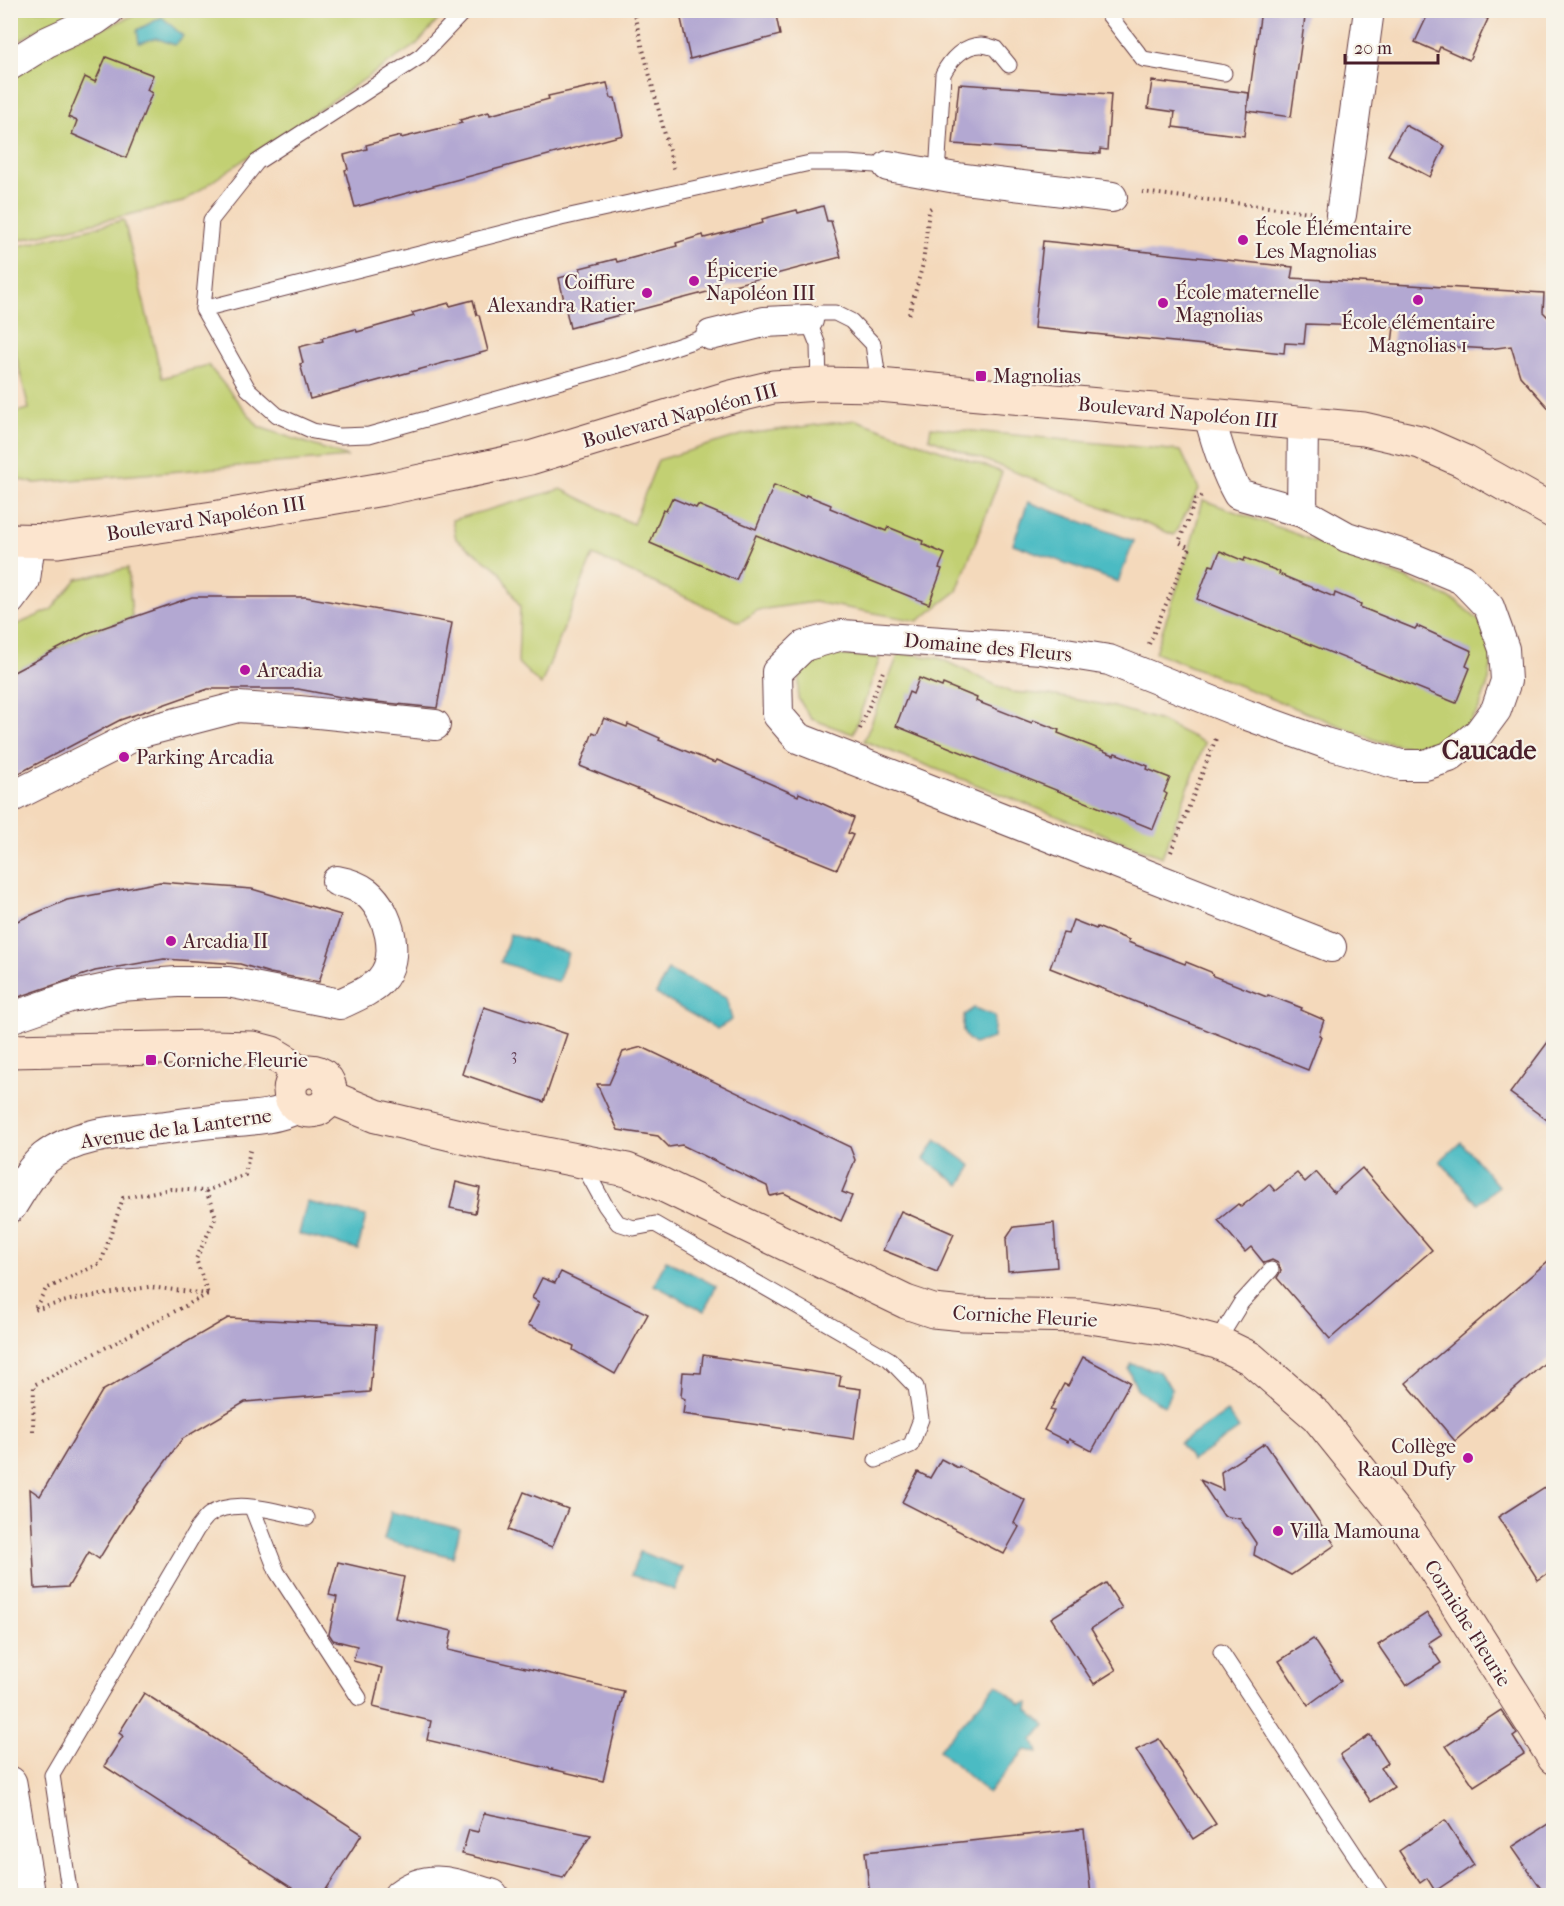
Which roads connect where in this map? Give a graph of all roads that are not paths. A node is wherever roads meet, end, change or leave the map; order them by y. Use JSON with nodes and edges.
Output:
{"nodes":[{"id":1,"x":110,"y":10,"type":"edge"},
{"id":2,"x":465,"y":10,"type":"edge"},
{"id":3,"x":1105,"y":10,"type":"edge"},
{"id":4,"x":1369,"y":10,"type":"edge"},
{"id":5,"x":10,"y":65,"type":"edge"},
{"id":6,"x":1009,"y":65,"type":"dead end"},
{"id":7,"x":1224,"y":73,"type":"dead end"},
{"id":8,"x":888,"y":166,"type":"joint"},
{"id":9,"x":946,"y":177,"type":"junction"},
{"id":10,"x":1112,"y":197,"type":"road end"},
{"id":11,"x":1341,"y":215,"type":"road end"},
{"id":12,"x":203,"y":309,"type":"junction"},
{"id":13,"x":808,"y":320,"type":"junction"},
{"id":14,"x":711,"y":335,"type":"joint"},
{"id":15,"x":819,"y":384,"type":"junction"},
{"id":16,"x":879,"y":385,"type":"junction"},
{"id":17,"x":1209,"y":415,"type":"junction"},
{"id":18,"x":1303,"y":423,"type":"junction"},
{"id":19,"x":1302,"y":512,"type":"junction"},
{"id":20,"x":1554,"y":512,"type":"edge"},
{"id":21,"x":20,"y":541,"type":"edge"},
{"id":22,"x":10,"y":600,"type":"edge"},
{"id":23,"x":435,"y":725,"type":"dead end"},
{"id":24,"x":10,"y":798,"type":"edge"},
{"id":25,"x":337,"y":881,"type":"dead end"},
{"id":26,"x":1331,"y":947,"type":"dead end"},
{"id":27,"x":10,"y":1018,"type":"edge"},
{"id":28,"x":10,"y":1051,"type":"edge"},
{"id":29,"x":299,"y":1074,"type":"junction"},
{"id":30,"x":330,"y":1097,"type":"junction"},
{"id":31,"x":297,"y":1107,"type":"junction"},
{"id":32,"x":580,"y":1161,"type":"junction"},
{"id":33,"x":10,"y":1206,"type":"edge"},
{"id":34,"x":1270,"y":1270,"type":"dead end"},
{"id":35,"x":1217,"y":1342,"type":"junction"},
{"id":36,"x":876,"y":1460,"type":"dead end"},
{"id":37,"x":252,"y":1508,"type":"junction"},
{"id":38,"x":307,"y":1518,"type":"dead end"},
{"id":39,"x":1221,"y":1652,"type":"dead end"},
{"id":40,"x":359,"y":1698,"type":"dead end"},
{"id":41,"x":1554,"y":1758,"type":"edge"},
{"id":42,"x":10,"y":1783,"type":"edge"},
{"id":43,"x":29,"y":1896,"type":"edge"},
{"id":44,"x":70,"y":1896,"type":"edge"},
{"id":45,"x":400,"y":1896,"type":"edge"},
{"id":46,"x":492,"y":1896,"type":"edge"},
{"id":47,"x":1382,"y":1896,"type":"edge"}],
"edges":[{"from":1,"to":5,"type":"street"},
{"from":2,"to":12,"type":"lane"},
{"from":3,"to":7,"type":"lane"},
{"from":4,"to":11,"type":"street"},
{"from":6,"to":9,"type":"lane"},
{"from":8,"to":9,"type":"street"},
{"from":8,"to":12,"type":"lane"},
{"from":9,"to":10,"type":"street"},
{"from":12,"to":14,"type":"lane"},
{"from":13,"to":14,"type":"street"},
{"from":13,"to":15,"type":"lane"},
{"from":13,"to":16,"type":"lane"},
{"from":15,"to":16,"type":"main road","name":"Boulevard Napoléon III"},
{"from":15,"to":21,"type":"main road","name":"Boulevard Napoléon III"},
{"from":16,"to":17,"type":"main road","name":"Boulevard Napoléon III"},
{"from":17,"to":18,"type":"main road","name":"Boulevard Napoléon III"},
{"from":17,"to":19,"type":"street","name":"Domaine des Fleurs"},
{"from":18,"to":19,"type":"street"},
{"from":18,"to":20,"type":"main road","name":"Boulevard Napoléon III"},
{"from":19,"to":26,"type":"street","name":"Domaine des Fleurs"},
{"from":21,"to":22,"type":"street"},
{"from":23,"to":24,"type":"street"},
{"from":25,"to":27,"type":"street"},
{"from":28,"to":29,"type":"main road"},
{"from":29,"to":30,"type":"main road"},
{"from":29,"to":31,"type":"main road"},
{"from":30,"to":31,"type":"main road"},
{"from":30,"to":32,"type":"main road","name":"Corniche Fleurie"},
{"from":31,"to":33,"type":"street","name":"Avenue de la Lanterne"},
{"from":32,"to":35,"type":"main road","name":"Corniche Fleurie"},
{"from":32,"to":36,"type":"lane"},
{"from":34,"to":35,"type":"lane"},
{"from":35,"to":41,"type":"main road","name":"Corniche Fleurie"},
{"from":37,"to":38,"type":"lane"},
{"from":37,"to":40,"type":"lane"},
{"from":37,"to":44,"type":"lane"},
{"from":39,"to":47,"type":"lane"},
{"from":42,"to":43,"type":"street"},
{"from":45,"to":46,"type":"street"}]}
